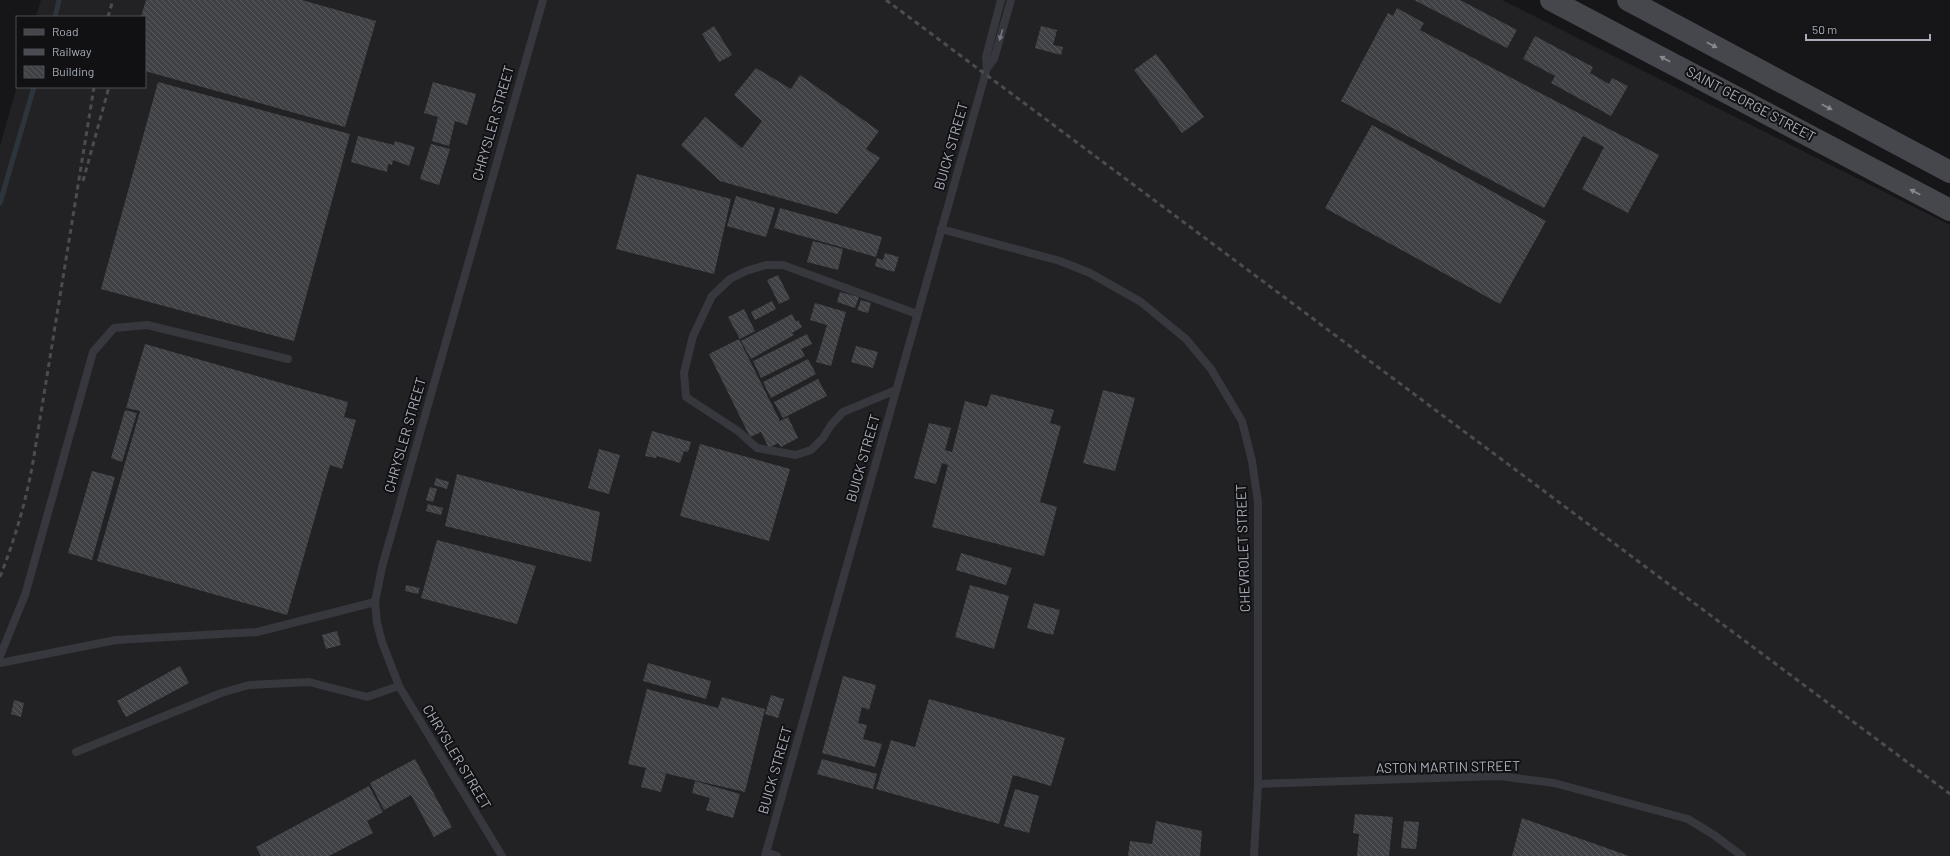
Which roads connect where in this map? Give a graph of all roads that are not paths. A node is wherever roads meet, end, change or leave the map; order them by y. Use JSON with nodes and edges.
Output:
{"nodes":[{"id":1,"x":543,"y":0,"type":"edge"},
{"id":2,"x":1001,"y":0,"type":"edge"},
{"id":3,"x":1011,"y":0,"type":"edge"},
{"id":4,"x":1550,"y":0,"type":"edge"},
{"id":5,"x":1628,"y":0,"type":"edge"},
{"id":6,"x":987,"y":68,"type":"junction"},
{"id":7,"x":1950,"y":172,"type":"edge"},
{"id":8,"x":1950,"y":210,"type":"edge"},
{"id":9,"x":941,"y":229,"type":"junction"},
{"id":10,"x":917,"y":314,"type":"junction"},
{"id":11,"x":288,"y":359,"type":"dead end"},
{"id":12,"x":896,"y":390,"type":"junction"},
{"id":13,"x":375,"y":602,"type":"junction"},
{"id":14,"x":0,"y":656,"type":"edge"},
{"id":15,"x":0,"y":663,"type":"edge"},
{"id":16,"x":399,"y":686,"type":"junction"},
{"id":17,"x":76,"y":752,"type":"dead end"},
{"id":18,"x":1258,"y":784,"type":"junction"},
{"id":19,"x":765,"y":854,"type":"edge"},
{"id":20,"x":502,"y":856,"type":"edge"},
{"id":21,"x":777,"y":856,"type":"edge"},
{"id":22,"x":1254,"y":856,"type":"edge"},
{"id":23,"x":1742,"y":856,"type":"edge"}],
"edges":[{"from":1,"to":13,"type":"lane","name":"CHRYSLER STREET"},
{"from":2,"to":6,"type":"lane","name":"BUICK STREET"},
{"from":3,"to":6,"type":"lane","name":"BUICK STREET","one_way":true},
{"from":8,"to":4,"type":"main road","name":"SAINT GEORGE STREET","one_way":true},
{"from":5,"to":7,"type":"main road","one_way":true},
{"from":6,"to":9,"type":"lane","name":"BUICK STREET"},
{"from":9,"to":10,"type":"lane","name":"BUICK STREET"},
{"from":9,"to":18,"type":"lane","name":"CHEVROLET STREET"},
{"from":10,"to":12,"type":"lane","name":"BUICK STREET"},
{"from":10,"to":12,"type":"lane"},
{"from":11,"to":14,"type":"lane"},
{"from":12,"to":19,"type":"lane","name":"BUICK STREET"},
{"from":13,"to":15,"type":"lane"},
{"from":13,"to":16,"type":"lane","name":"CHRYSLER STREET"},
{"from":16,"to":17,"type":"lane"},
{"from":16,"to":20,"type":"lane","name":"CHRYSLER STREET"},
{"from":18,"to":22,"type":"lane","name":"CHEVROLET STREET"},
{"from":18,"to":23,"type":"lane","name":"ASTON MARTIN STREET"},
{"from":19,"to":21,"type":"lane"}]}
